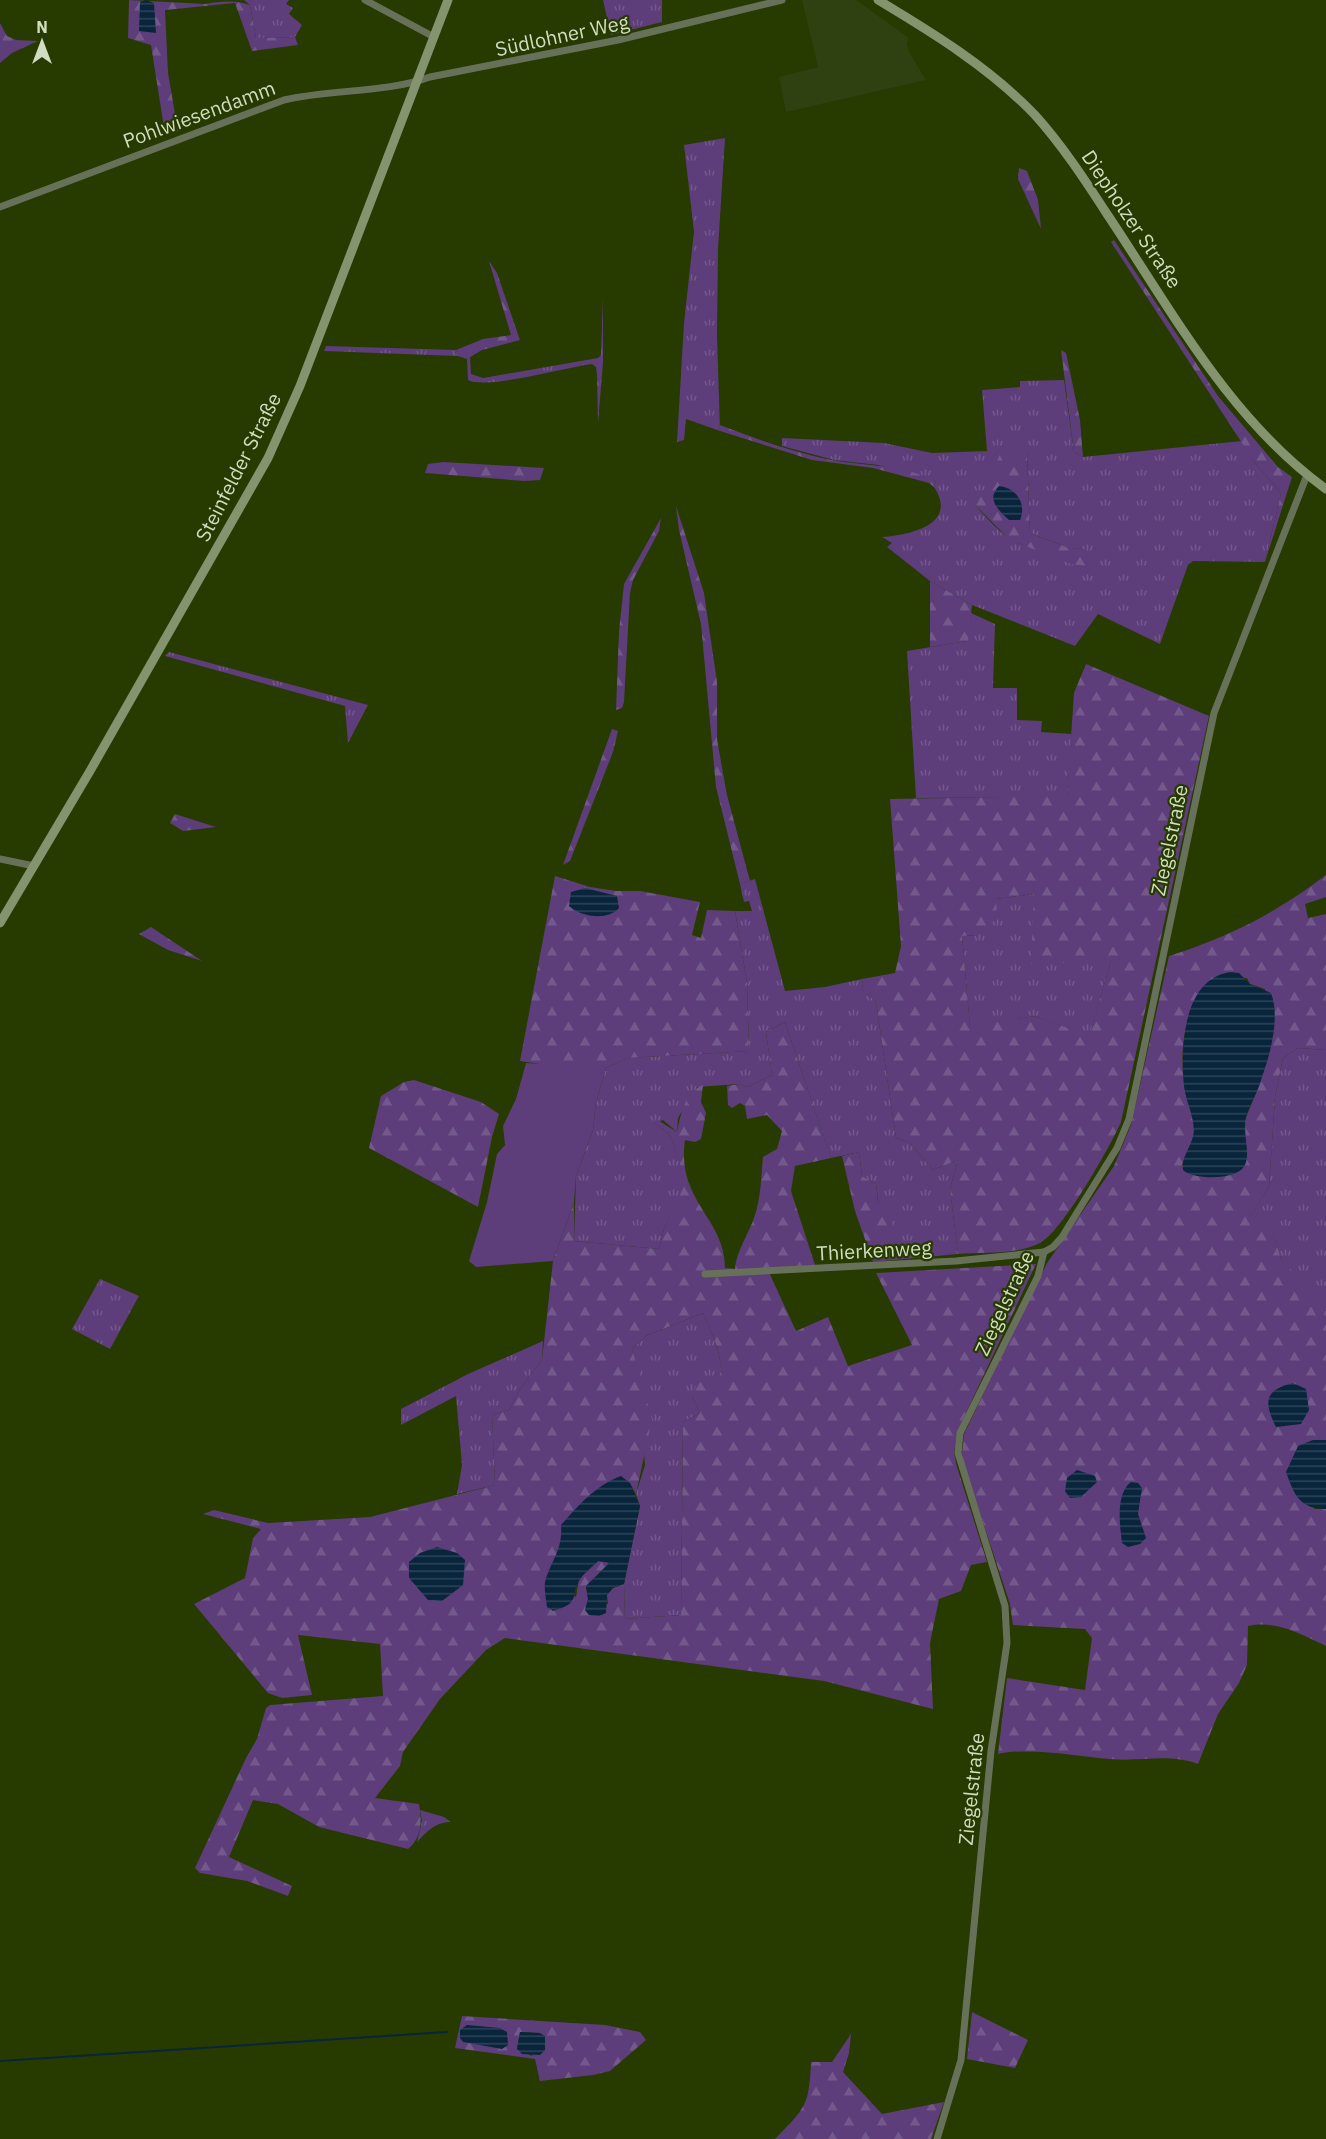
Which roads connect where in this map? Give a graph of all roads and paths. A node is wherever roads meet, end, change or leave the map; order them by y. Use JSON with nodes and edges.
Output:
{"nodes":[{"id":1,"x":365,"y":0,"type":"edge"},
{"id":2,"x":448,"y":0,"type":"edge"},
{"id":3,"x":782,"y":0,"type":"edge"},
{"id":4,"x":878,"y":0,"type":"edge"},
{"id":5,"x":434,"y":37,"type":"junction"},
{"id":6,"x":417,"y":82,"type":"junction"},
{"id":7,"x":0,"y":207,"type":"edge"},
{"id":8,"x":1307,"y":475,"type":"junction"},
{"id":9,"x":1326,"y":489,"type":"edge"},
{"id":10,"x":0,"y":859,"type":"edge"},
{"id":11,"x":34,"y":866,"type":"junction"},
{"id":12,"x":0,"y":922,"type":"edge"},
{"id":13,"x":1044,"y":1252,"type":"junction"},
{"id":14,"x":705,"y":1274,"type":"dead end"},
{"id":15,"x":937,"y":2139,"type":"edge"}],
"edges":[{"from":1,"to":5,"type":"street"},
{"from":2,"to":5,"type":"main road","name":"Steinfelder Straße"},
{"from":3,"to":6,"type":"street","name":"Südlohner Weg"},
{"from":4,"to":8,"type":"main road","name":"Diepholzer Straße"},
{"from":5,"to":6,"type":"main road","name":"Steinfelder Straße"},
{"from":6,"to":7,"type":"street","name":"Pohlwiesendamm"},
{"from":6,"to":11,"type":"main road","name":"Steinfelder Straße"},
{"from":8,"to":9,"type":"main road","name":"Diepholzer Straße"},
{"from":8,"to":13,"type":"street","name":"Ziegelstraße"},
{"from":10,"to":11,"type":"street"},
{"from":11,"to":12,"type":"main road","name":"Steinfelder Straße"},
{"from":13,"to":14,"type":"street","name":"Thierkenweg"},
{"from":13,"to":15,"type":"street","name":"Ziegelstraße"}]}
